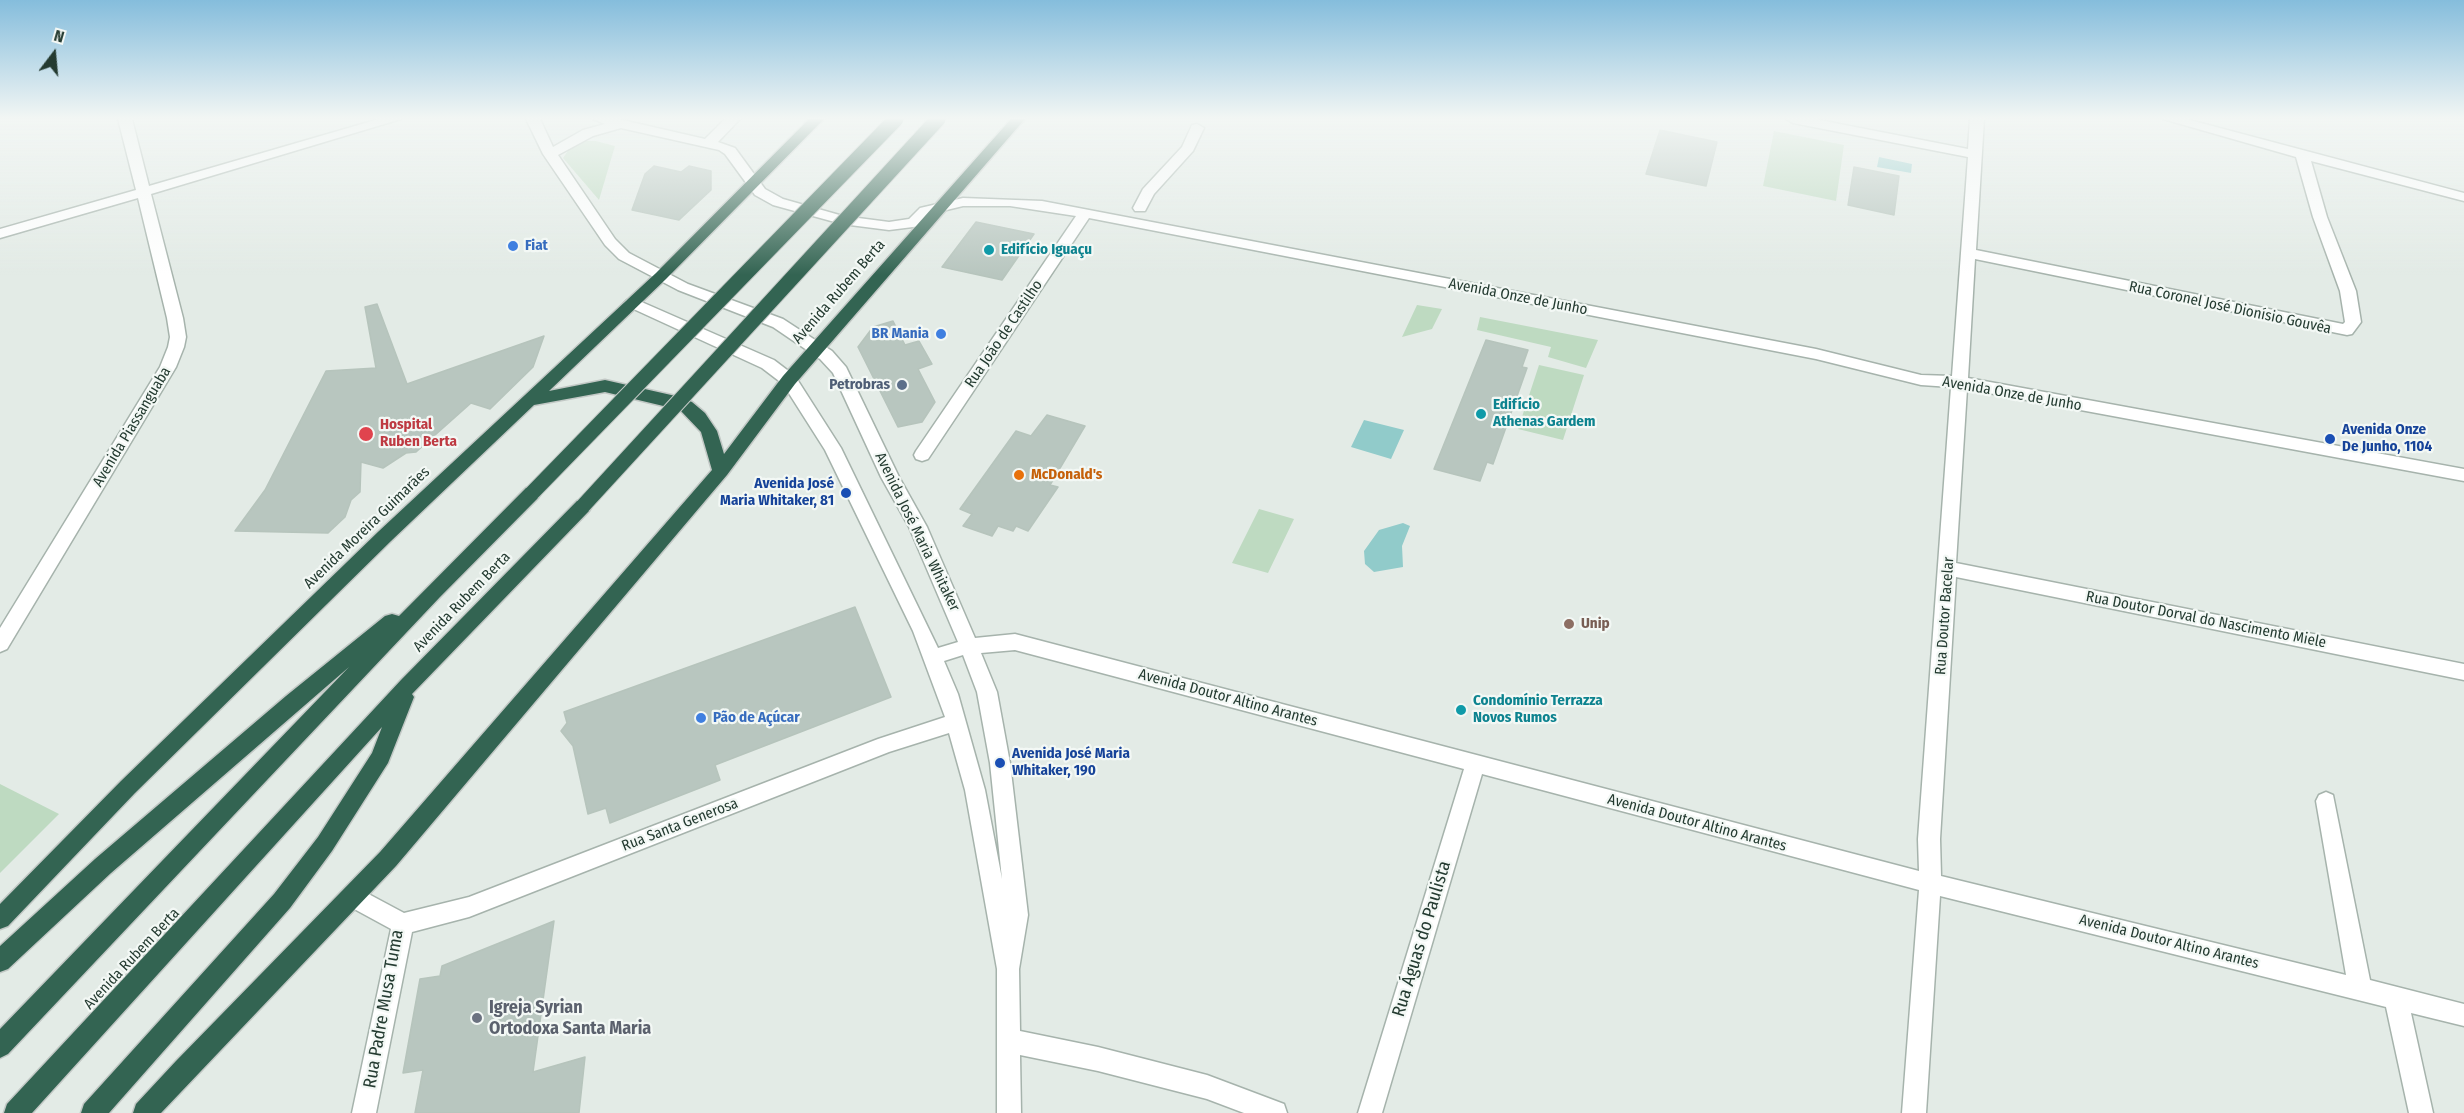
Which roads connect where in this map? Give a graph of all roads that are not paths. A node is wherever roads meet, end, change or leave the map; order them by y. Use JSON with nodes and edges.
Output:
{"nodes":[{"id":1,"x":139,"y":171,"type":"edge"},
{"id":2,"x":216,"y":171,"type":"edge"},
{"id":3,"x":562,"y":171,"type":"edge"},
{"id":4,"x":743,"y":171,"type":"edge"},
{"id":5,"x":765,"y":171,"type":"edge"},
{"id":6,"x":845,"y":171,"type":"edge"},
{"id":7,"x":890,"y":171,"type":"edge"},
{"id":8,"x":972,"y":171,"type":"edge"},
{"id":9,"x":1167,"y":171,"type":"edge"},
{"id":10,"x":1974,"y":171,"type":"edge"},
{"id":11,"x":2307,"y":171,"type":"edge"},
{"id":12,"x":2362,"y":171,"type":"edge"},
{"id":13,"x":752,"y":184,"type":"junction"},
{"id":14,"x":144,"y":192,"type":"junction"},
{"id":15,"x":2464,"y":197,"type":"edge"},
{"id":16,"x":945,"y":205,"type":"junction"},
{"id":17,"x":1140,"y":207,"type":"dead end"},
{"id":18,"x":1085,"y":213,"type":"junction"},
{"id":19,"x":0,"y":234,"type":"edge"},
{"id":20,"x":1967,"y":253,"type":"junction"},
{"id":21,"x":661,"y":276,"type":"junction"},
{"id":22,"x":632,"y":303,"type":"junction"},
{"id":23,"x":816,"y":348,"type":"junction"},
{"id":24,"x":1961,"y":378,"type":"junction"},
{"id":25,"x":789,"y":380,"type":"junction"},
{"id":26,"x":530,"y":400,"type":"junction"},
{"id":27,"x":922,"y":455,"type":"dead end"},
{"id":28,"x":721,"y":471,"type":"junction"},
{"id":29,"x":2464,"y":475,"type":"edge"},
{"id":30,"x":1948,"y":568,"type":"junction"},
{"id":31,"x":433,"y":592,"type":"junction"},
{"id":32,"x":0,"y":644,"type":"edge"},
{"id":33,"x":969,"y":646,"type":"junction"},
{"id":34,"x":933,"y":657,"type":"junction"},
{"id":35,"x":2464,"y":672,"type":"edge"},
{"id":36,"x":408,"y":686,"type":"junction"},
{"id":37,"x":956,"y":722,"type":"junction"},
{"id":38,"x":1475,"y":765,"type":"junction"},
{"id":39,"x":2326,"y":801,"type":"dead end"},
{"id":40,"x":1930,"y":883,"type":"junction"},
{"id":41,"x":353,"y":897,"type":"junction"},
{"id":42,"x":0,"y":919,"type":"edge"},
{"id":43,"x":403,"y":924,"type":"junction"},
{"id":44,"x":0,"y":961,"type":"edge"},
{"id":45,"x":1008,"y":969,"type":"junction"},
{"id":46,"x":2360,"y":989,"type":"junction"},
{"id":47,"x":2396,"y":999,"type":"junction"},
{"id":48,"x":2464,"y":1015,"type":"edge"},
{"id":49,"x":1011,"y":1041,"type":"junction"},
{"id":50,"x":0,"y":1046,"type":"edge"},
{"id":51,"x":16,"y":1113,"type":"edge"},
{"id":52,"x":93,"y":1113,"type":"edge"},
{"id":53,"x":145,"y":1113,"type":"edge"},
{"id":54,"x":364,"y":1113,"type":"edge"},
{"id":55,"x":1009,"y":1113,"type":"edge"},
{"id":56,"x":1275,"y":1113,"type":"edge"},
{"id":57,"x":1370,"y":1113,"type":"edge"},
{"id":58,"x":1914,"y":1113,"type":"edge"},
{"id":59,"x":2421,"y":1113,"type":"edge"}],
"edges":[{"from":1,"to":14,"type":"street","name":"Avenida Piassanguaba"},
{"from":2,"to":14,"type":"street"},
{"from":3,"to":21,"type":"street","name":"Avenida José Maria Whitaker"},
{"from":4,"to":13,"type":"street","name":"Avenida Onze de Junho"},
{"from":5,"to":13,"type":"highway","name":"Avenida Moreira Guimarães"},
{"from":6,"to":31,"type":"highway","name":"Avenida Rubem Berta","bridge":true},
{"from":7,"to":36,"type":"highway","name":"Avenida Rubem Berta","bridge":true},
{"from":8,"to":16,"type":"highway","name":"Avenida Rubem Berta"},
{"from":9,"to":17,"type":"street"},
{"from":10,"to":20,"type":"street","name":"Rua Doutor Bacelar"},
{"from":11,"to":20,"type":"street","name":"Rua Coronel José Dionísio Gouvêa"},
{"from":12,"to":15,"type":"street"},
{"from":13,"to":16,"type":"street","name":"Avenida Onze de Junho"},
{"from":13,"to":21,"type":"highway","name":"Avenida Moreira Guimarães"},
{"from":14,"to":19,"type":"street"},
{"from":14,"to":32,"type":"street","name":"Avenida Piassanguaba"},
{"from":16,"to":18,"type":"street","name":"Avenida Onze de Junho"},
{"from":16,"to":23,"type":"highway","name":"Avenida Rubem Berta"},
{"from":18,"to":24,"type":"street","name":"Avenida Onze de Junho"},
{"from":18,"to":27,"type":"street","name":"Rua João de Castilho"},
{"from":20,"to":24,"type":"street","name":"Rua Doutor Bacelar"},
{"from":21,"to":22,"type":"highway","name":"Avenida Moreira Guimarães"},
{"from":21,"to":23,"type":"street","name":"Avenida José Maria Whitaker"},
{"from":22,"to":25,"type":"street","name":"Avenida José Maria Whitaker"},
{"from":22,"to":26,"type":"highway","name":"Avenida Moreira Guimarães"},
{"from":23,"to":25,"type":"highway","name":"Avenida Rubem Berta"},
{"from":23,"to":33,"type":"street","name":"Avenida José Maria Whitaker"},
{"from":24,"to":29,"type":"street","name":"Avenida Onze de Junho"},
{"from":24,"to":30,"type":"street","name":"Rua Doutor Bacelar"},
{"from":25,"to":28,"type":"highway","name":"Avenida Rubem Berta"},
{"from":25,"to":34,"type":"street","name":"Avenida José Maria Whitaker"},
{"from":26,"to":28,"type":"highway"},
{"from":26,"to":42,"type":"highway","name":"Avenida Moreira Guimarães"},
{"from":28,"to":41,"type":"highway","name":"Avenida Rubem Berta"},
{"from":30,"to":35,"type":"street","name":"Rua Doutor Dorval do Nascimento Miele"},
{"from":30,"to":40,"type":"street","name":"Rua Doutor Bacelar"},
{"from":31,"to":44,"type":"highway"},
{"from":31,"to":50,"type":"highway","name":"Avenida Rubem Berta"},
{"from":33,"to":34,"type":"street","name":"Avenida Doutor Altino Arantes"},
{"from":33,"to":38,"type":"street","name":"Avenida Doutor Altino Arantes"},
{"from":33,"to":45,"type":"street","name":"Avenida José Maria Whitaker"},
{"from":34,"to":37,"type":"street","name":"Avenida José Maria Whitaker"},
{"from":36,"to":51,"type":"highway","name":"Avenida Rubem Berta"},
{"from":36,"to":52,"type":"highway"},
{"from":37,"to":43,"type":"street","name":"Rua Santa Generosa"},
{"from":37,"to":45,"type":"street","name":"Avenida José Maria Whitaker"},
{"from":38,"to":40,"type":"street","name":"Avenida Doutor Altino Arantes"},
{"from":38,"to":57,"type":"street","name":"Rua Águas do Paulista"},
{"from":39,"to":46,"type":"street"},
{"from":40,"to":46,"type":"street","name":"Avenida Doutor Altino Arantes"},
{"from":40,"to":58,"type":"street","name":"Rua Doutor Bacelar"},
{"from":41,"to":43,"type":"street","name":"Rua Padre Musa Tuma"},
{"from":41,"to":53,"type":"highway","name":"Avenida Rubem Berta"},
{"from":43,"to":54,"type":"street","name":"Rua Padre Musa Tuma"},
{"from":45,"to":49,"type":"street","name":"Avenida José Maria Whitaker"},
{"from":46,"to":47,"type":"street","name":"Avenida Doutor Altino Arantes"},
{"from":47,"to":48,"type":"street","name":"Avenida Doutor Altino Arantes"},
{"from":47,"to":59,"type":"street"},
{"from":49,"to":55,"type":"street","name":"Avenida José Maria Whitaker"},
{"from":49,"to":56,"type":"street"}]}
